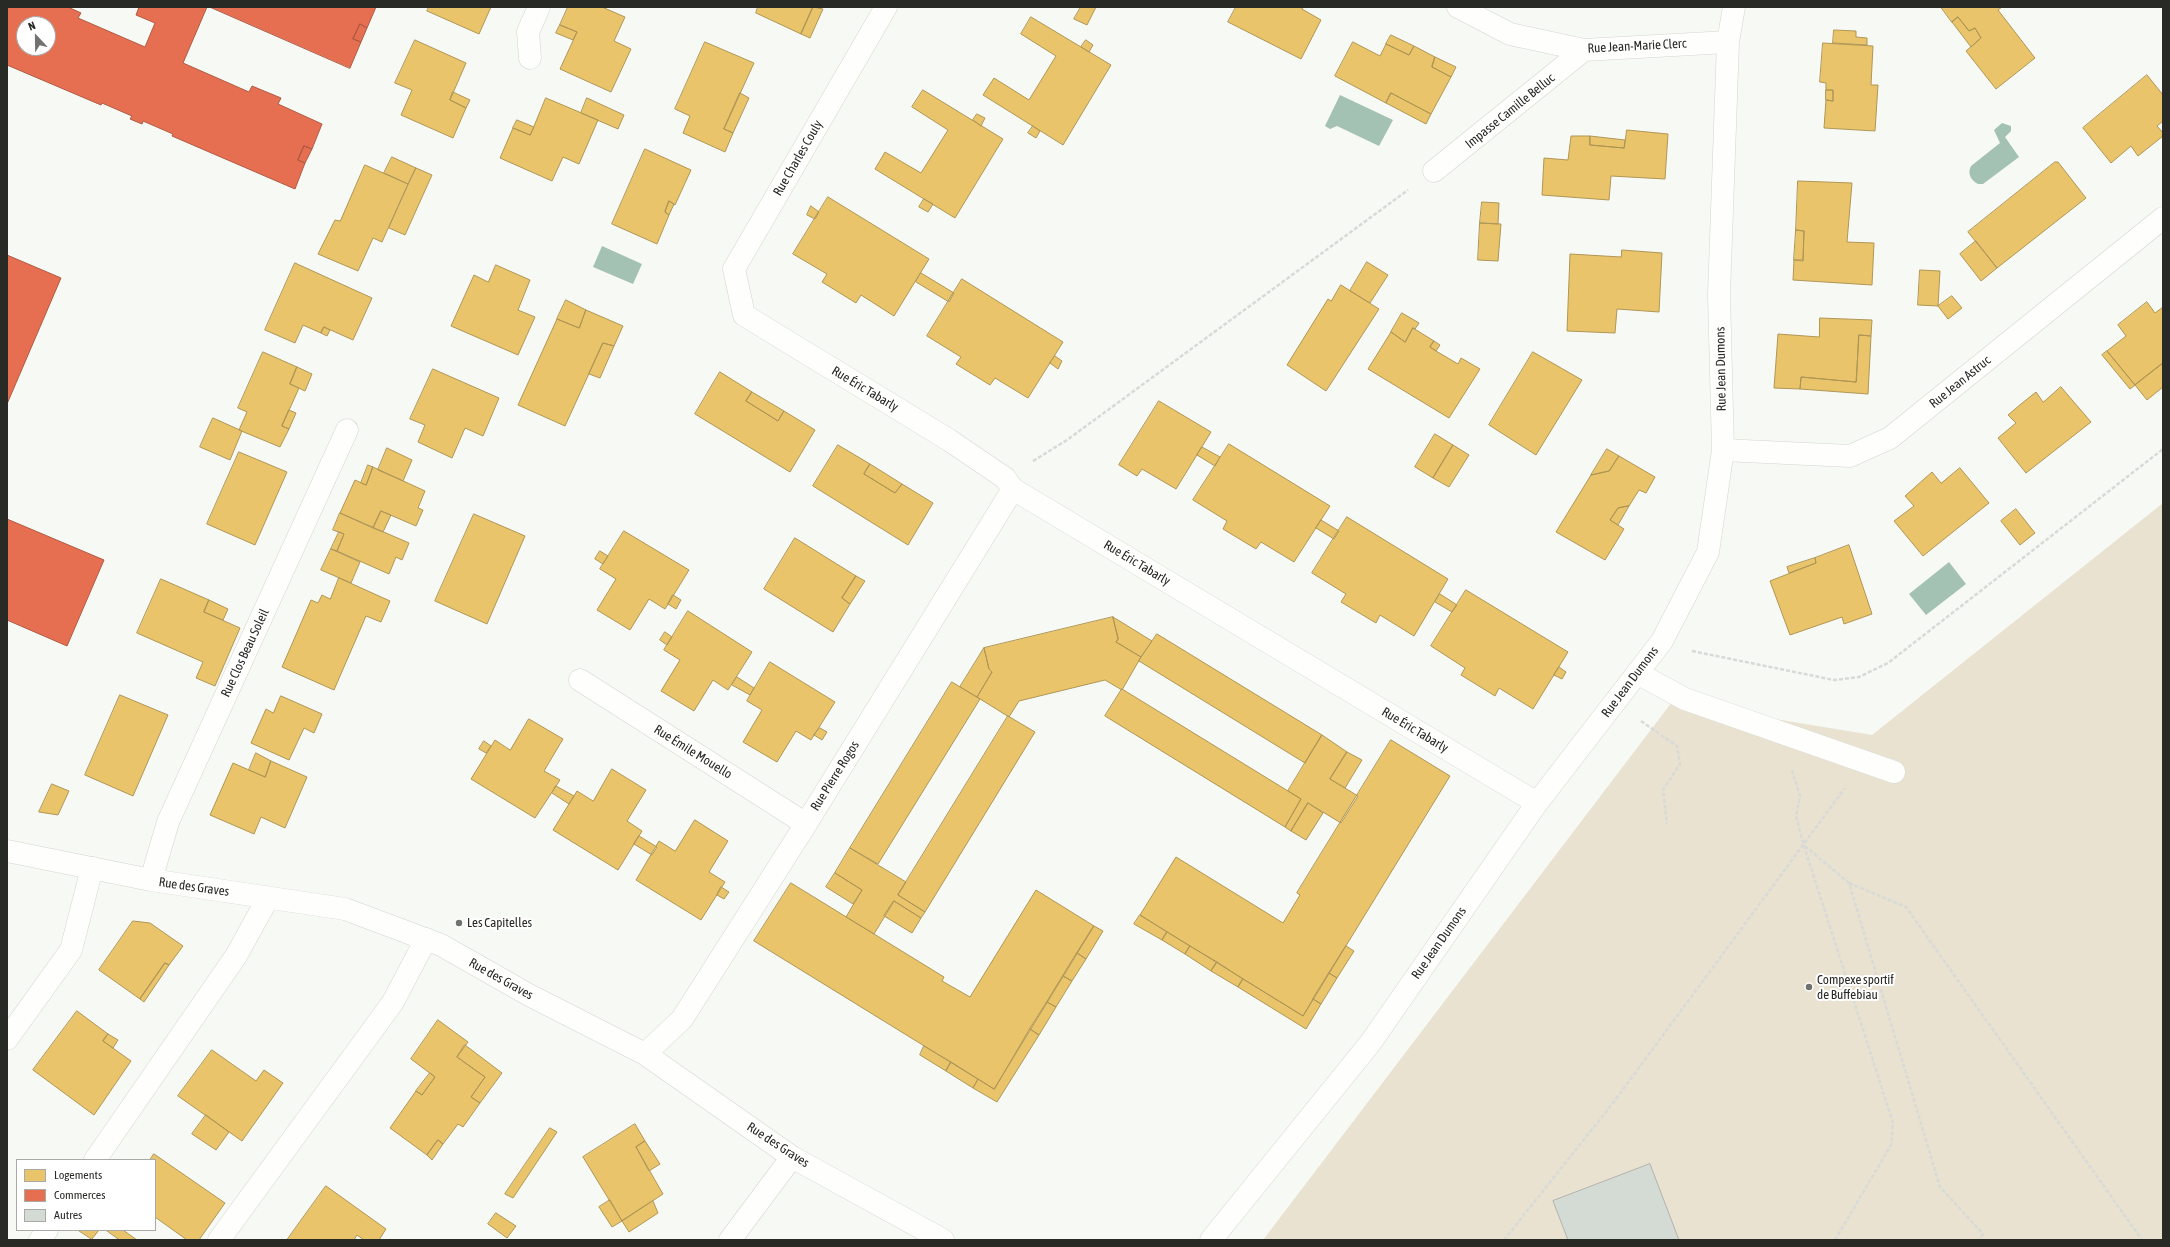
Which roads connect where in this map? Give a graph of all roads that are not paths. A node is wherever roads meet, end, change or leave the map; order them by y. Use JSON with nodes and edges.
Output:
{"nodes":[{"id":1,"x":539,"y":7,"type":"edge"},
{"id":2,"x":886,"y":7,"type":"edge"},
{"id":3,"x":1458,"y":7,"type":"edge"},
{"id":4,"x":1734,"y":7,"type":"edge"},
{"id":5,"x":1728,"y":42,"type":"junction"},
{"id":6,"x":1584,"y":50,"type":"junction"},
{"id":7,"x":530,"y":58,"type":"dead end"},
{"id":8,"x":1434,"y":171,"type":"road end"},
{"id":9,"x":2163,"y":218,"type":"edge"},
{"id":10,"x":744,"y":316,"type":"joint"},
{"id":11,"x":347,"y":430,"type":"dead end"},
{"id":12,"x":1723,"y":450,"type":"junction"},
{"id":13,"x":1009,"y":484,"type":"junction"},
{"id":14,"x":1637,"y":673,"type":"junction"},
{"id":15,"x":580,"y":680,"type":"dead end"},
{"id":16,"x":1894,"y":772,"type":"dead end"},
{"id":17,"x":1536,"y":803,"type":"junction"},
{"id":18,"x":806,"y":824,"type":"junction"},
{"id":19,"x":7,"y":851,"type":"edge"},
{"id":20,"x":92,"y":868,"type":"junction"},
{"id":21,"x":151,"y":880,"type":"junction"},
{"id":22,"x":268,"y":898,"type":"junction"},
{"id":23,"x":426,"y":940,"type":"junction"},
{"id":24,"x":7,"y":1039,"type":"edge"},
{"id":25,"x":645,"y":1054,"type":"junction"},
{"id":26,"x":792,"y":1157,"type":"junction"},
{"id":27,"x":96,"y":1159,"type":"edge"},
{"id":28,"x":46,"y":1231,"type":"edge"},
{"id":29,"x":40,"y":1240,"type":"edge"},
{"id":30,"x":219,"y":1240,"type":"edge"},
{"id":31,"x":730,"y":1240,"type":"edge"},
{"id":32,"x":943,"y":1240,"type":"edge"},
{"id":33,"x":1211,"y":1240,"type":"edge"}],
"edges":[{"from":1,"to":7,"type":"street"},
{"from":2,"to":10,"type":"street","name":"Rue Charles Couly"},
{"from":3,"to":6,"type":"street","name":"Rue Jean-Marie Clerc"},
{"from":4,"to":5,"type":"street","name":"Rue Jean Dumons"},
{"from":5,"to":6,"type":"street","name":"Rue Jean-Marie Clerc"},
{"from":5,"to":12,"type":"street","name":"Rue Jean Dumons"},
{"from":6,"to":8,"type":"street","name":"Impasse Camille Belluc"},
{"from":9,"to":12,"type":"street","name":"Rue Jean Astruc"},
{"from":10,"to":13,"type":"street","name":"Rue Éric Tabarly"},
{"from":11,"to":21,"type":"street","name":"Rue Clos Beau Soleil"},
{"from":12,"to":14,"type":"street","name":"Rue Jean Dumons"},
{"from":13,"to":17,"type":"street","name":"Rue Éric Tabarly"},
{"from":13,"to":18,"type":"street","name":"Rue Pierre Rogos"},
{"from":14,"to":16,"type":"street"},
{"from":14,"to":17,"type":"street","name":"Rue Jean Dumons"},
{"from":15,"to":18,"type":"street","name":"Rue Émile Mouello"},
{"from":17,"to":33,"type":"street","name":"Rue Jean Dumons"},
{"from":18,"to":25,"type":"street","name":"Rue Pierre Rogos"},
{"from":19,"to":20,"type":"street","name":"Rue des Graves"},
{"from":20,"to":21,"type":"street","name":"Rue des Graves"},
{"from":20,"to":24,"type":"street"},
{"from":21,"to":22,"type":"street","name":"Rue des Graves"},
{"from":22,"to":23,"type":"street","name":"Rue des Graves"},
{"from":22,"to":27,"type":"street"},
{"from":23,"to":25,"type":"street","name":"Rue des Graves"},
{"from":23,"to":30,"type":"street"},
{"from":25,"to":26,"type":"street","name":"Rue des Graves"},
{"from":26,"to":31,"type":"street"},
{"from":26,"to":32,"type":"street","name":"Rue des Graves"},
{"from":28,"to":29,"type":"street"}]}
